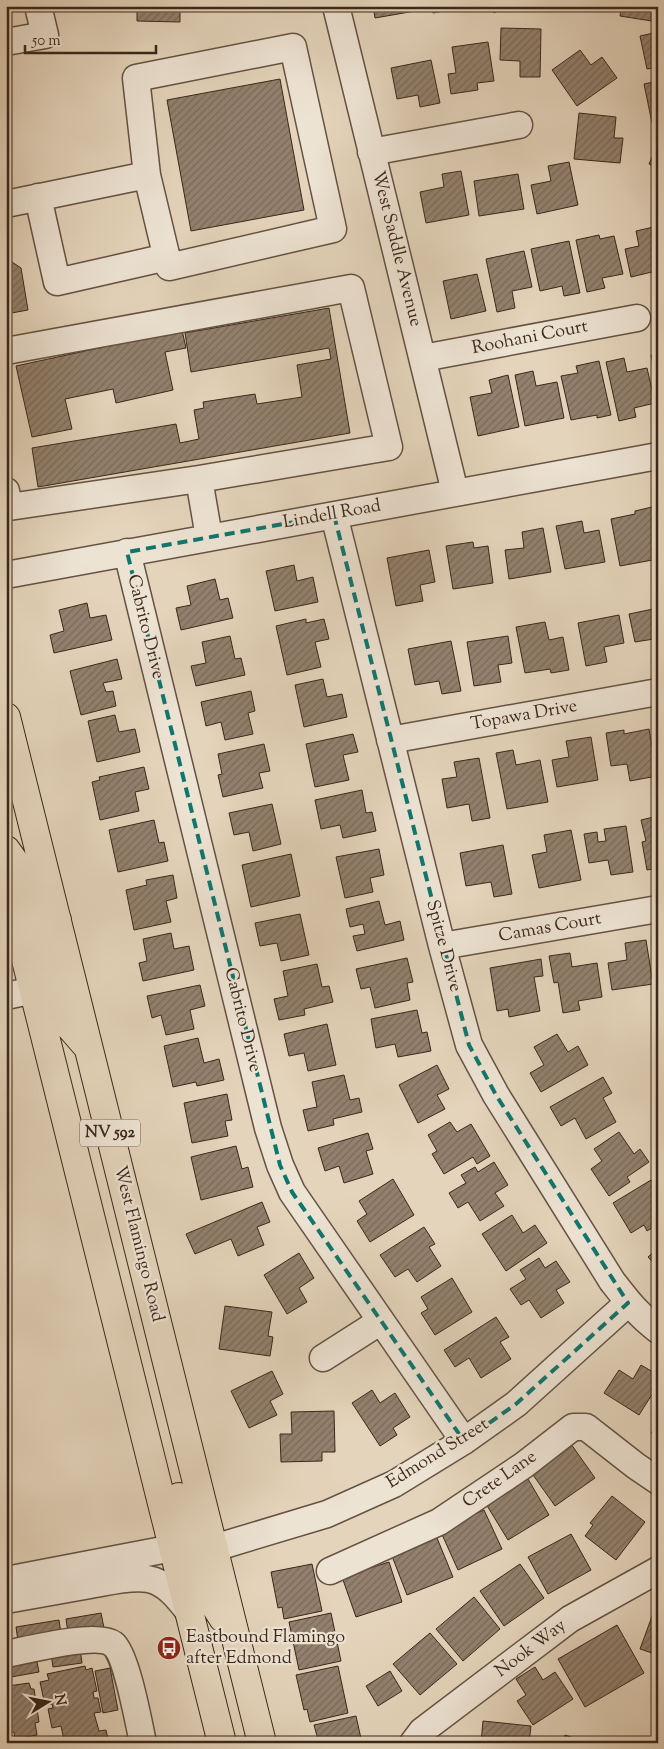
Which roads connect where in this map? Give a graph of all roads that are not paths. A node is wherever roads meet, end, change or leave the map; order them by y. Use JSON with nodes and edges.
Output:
{"nodes":[{"id":1,"x":38,"y":6,"type":"edge"},
{"id":2,"x":336,"y":6,"type":"edge"},
{"id":3,"x":6,"y":42,"type":"edge"},
{"id":4,"x":518,"y":125,"type":"dead end"},
{"id":5,"x":371,"y":152,"type":"junction"},
{"id":6,"x":147,"y":175,"type":"junction"},
{"id":7,"x":38,"y":197,"type":"junction"},
{"id":8,"x":6,"y":204,"type":"edge"},
{"id":9,"x":167,"y":257,"type":"junction"},
{"id":10,"x":637,"y":318,"type":"dead end"},
{"id":11,"x":6,"y":351,"type":"edge"},
{"id":12,"x":423,"y":358,"type":"junction"},
{"id":13,"x":658,"y":456,"type":"edge"},
{"id":14,"x":199,"y":480,"type":"junction"},
{"id":15,"x":6,"y":491,"type":"edge"},
{"id":16,"x":456,"y":492,"type":"junction"},
{"id":17,"x":334,"y":515,"type":"junction"},
{"id":18,"x":209,"y":537,"type":"junction"},
{"id":19,"x":127,"y":552,"type":"junction"},
{"id":20,"x":6,"y":575,"type":"edge"},
{"id":21,"x":658,"y":692,"type":"edge"},
{"id":22,"x":6,"y":717,"type":"edge"},
{"id":23,"x":390,"y":740,"type":"junction"},
{"id":24,"x":6,"y":850,"type":"edge"},
{"id":25,"x":6,"y":880,"type":"edge"},
{"id":26,"x":658,"y":909,"type":"edge"},
{"id":27,"x":57,"y":920,"type":"junction"},
{"id":28,"x":13,"y":934,"type":"edge"},
{"id":29,"x":442,"y":946,"type":"junction"},
{"id":30,"x":34,"y":990,"type":"junction"},
{"id":31,"x":6,"y":996,"type":"edge"},
{"id":32,"x":89,"y":1048,"type":"junction"},
{"id":33,"x":628,"y":1303,"type":"junction"},
{"id":34,"x":381,"y":1320,"type":"junction"},
{"id":35,"x":658,"y":1330,"type":"edge"},
{"id":36,"x":324,"y":1358,"type":"dead end"},
{"id":37,"x":136,"y":1398,"type":"junction"},
{"id":38,"x":464,"y":1441,"type":"junction"},
{"id":39,"x":658,"y":1480,"type":"edge"},
{"id":40,"x":173,"y":1548,"type":"junction"},
{"id":41,"x":214,"y":1548,"type":"junction"},
{"id":42,"x":330,"y":1571,"type":"dead end"},
{"id":43,"x":658,"y":1571,"type":"edge"},
{"id":44,"x":6,"y":1580,"type":"edge"},
{"id":45,"x":6,"y":1600,"type":"edge"},
{"id":46,"x":189,"y":1612,"type":"junction"},
{"id":47,"x":236,"y":1638,"type":"junction"},
{"id":48,"x":6,"y":1654,"type":"edge"},
{"id":49,"x":143,"y":1743,"type":"edge"},
{"id":50,"x":222,"y":1743,"type":"edge"},
{"id":51,"x":262,"y":1743,"type":"edge"},
{"id":52,"x":413,"y":1743,"type":"edge"}],
"edges":[{"from":1,"to":3,"type":"street"},
{"from":2,"to":5,"type":"street","name":"West Saddle Avenue"},
{"from":4,"to":5,"type":"street"},
{"from":5,"to":12,"type":"street","name":"West Saddle Avenue"},
{"from":6,"to":7,"type":"street"},
{"from":6,"to":9,"type":"street"},
{"from":6,"to":9,"type":"street"},
{"from":7,"to":8,"type":"street"},
{"from":7,"to":9,"type":"street"},
{"from":10,"to":12,"type":"street","name":"Roohani Court"},
{"from":11,"to":14,"type":"street"},
{"from":12,"to":16,"type":"street","name":"West Saddle Avenue"},
{"from":13,"to":16,"type":"street","name":"Lindell Road"},
{"from":14,"to":15,"type":"street"},
{"from":14,"to":18,"type":"street"},
{"from":16,"to":17,"type":"street","name":"Lindell Road"},
{"from":17,"to":18,"type":"street","name":"Lindell Road"},
{"from":17,"to":23,"type":"street","name":"Spitze Drive"},
{"from":18,"to":19,"type":"street","name":"Lindell Road"},
{"from":19,"to":20,"type":"street","name":"Lindell Road"},
{"from":19,"to":34,"type":"street","name":"Cabrito Drive"},
{"from":21,"to":23,"type":"street","name":"Topawa Drive"},
{"from":22,"to":27,"type":"main road","name":"West Flamingo Road","number":"NV 592"},
{"from":23,"to":29,"type":"street","name":"Spitze Drive"},
{"from":24,"to":27,"type":"main road"},
{"from":25,"to":28,"type":"main road","number":"NV 592"},
{"from":26,"to":29,"type":"street","name":"Camas Court"},
{"from":27,"to":32,"type":"main road","name":"West Flamingo Road","number":"NV 592"},
{"from":28,"to":30,"type":"main road","number":"NV 592"},
{"from":28,"to":32,"type":"main road"},
{"from":29,"to":33,"type":"street","name":"Spitze Drive"},
{"from":30,"to":31,"type":"street"},
{"from":30,"to":37,"type":"main road","number":"NV 592"},
{"from":32,"to":41,"type":"main road","name":"West Flamingo Road","number":"NV 592"},
{"from":33,"to":35,"type":"street","name":"Spitze Drive"},
{"from":33,"to":38,"type":"street","name":"Edmond Street"},
{"from":34,"to":36,"type":"street"},
{"from":34,"to":38,"type":"street","name":"Cabrito Drive"},
{"from":37,"to":40,"type":"main road","number":"NV 592"},
{"from":37,"to":41,"type":"main road"},
{"from":38,"to":41,"type":"street","name":"Edmond Street"},
{"from":39,"to":42,"type":"street","name":"Crete Lane"},
{"from":40,"to":44,"type":"street"},
{"from":40,"to":46,"type":"main road","number":"NV 592"},
{"from":40,"to":47,"type":"main road"},
{"from":41,"to":47,"type":"main road","name":"West Flamingo Road","number":"NV 592"},
{"from":43,"to":52,"type":"street","name":"Nook Way"},
{"from":45,"to":46,"type":"street"},
{"from":46,"to":50,"type":"main road","number":"NV 592"},
{"from":47,"to":51,"type":"main road","name":"West Flamingo Road","number":"NV 592"},
{"from":48,"to":49,"type":"street"}]}
